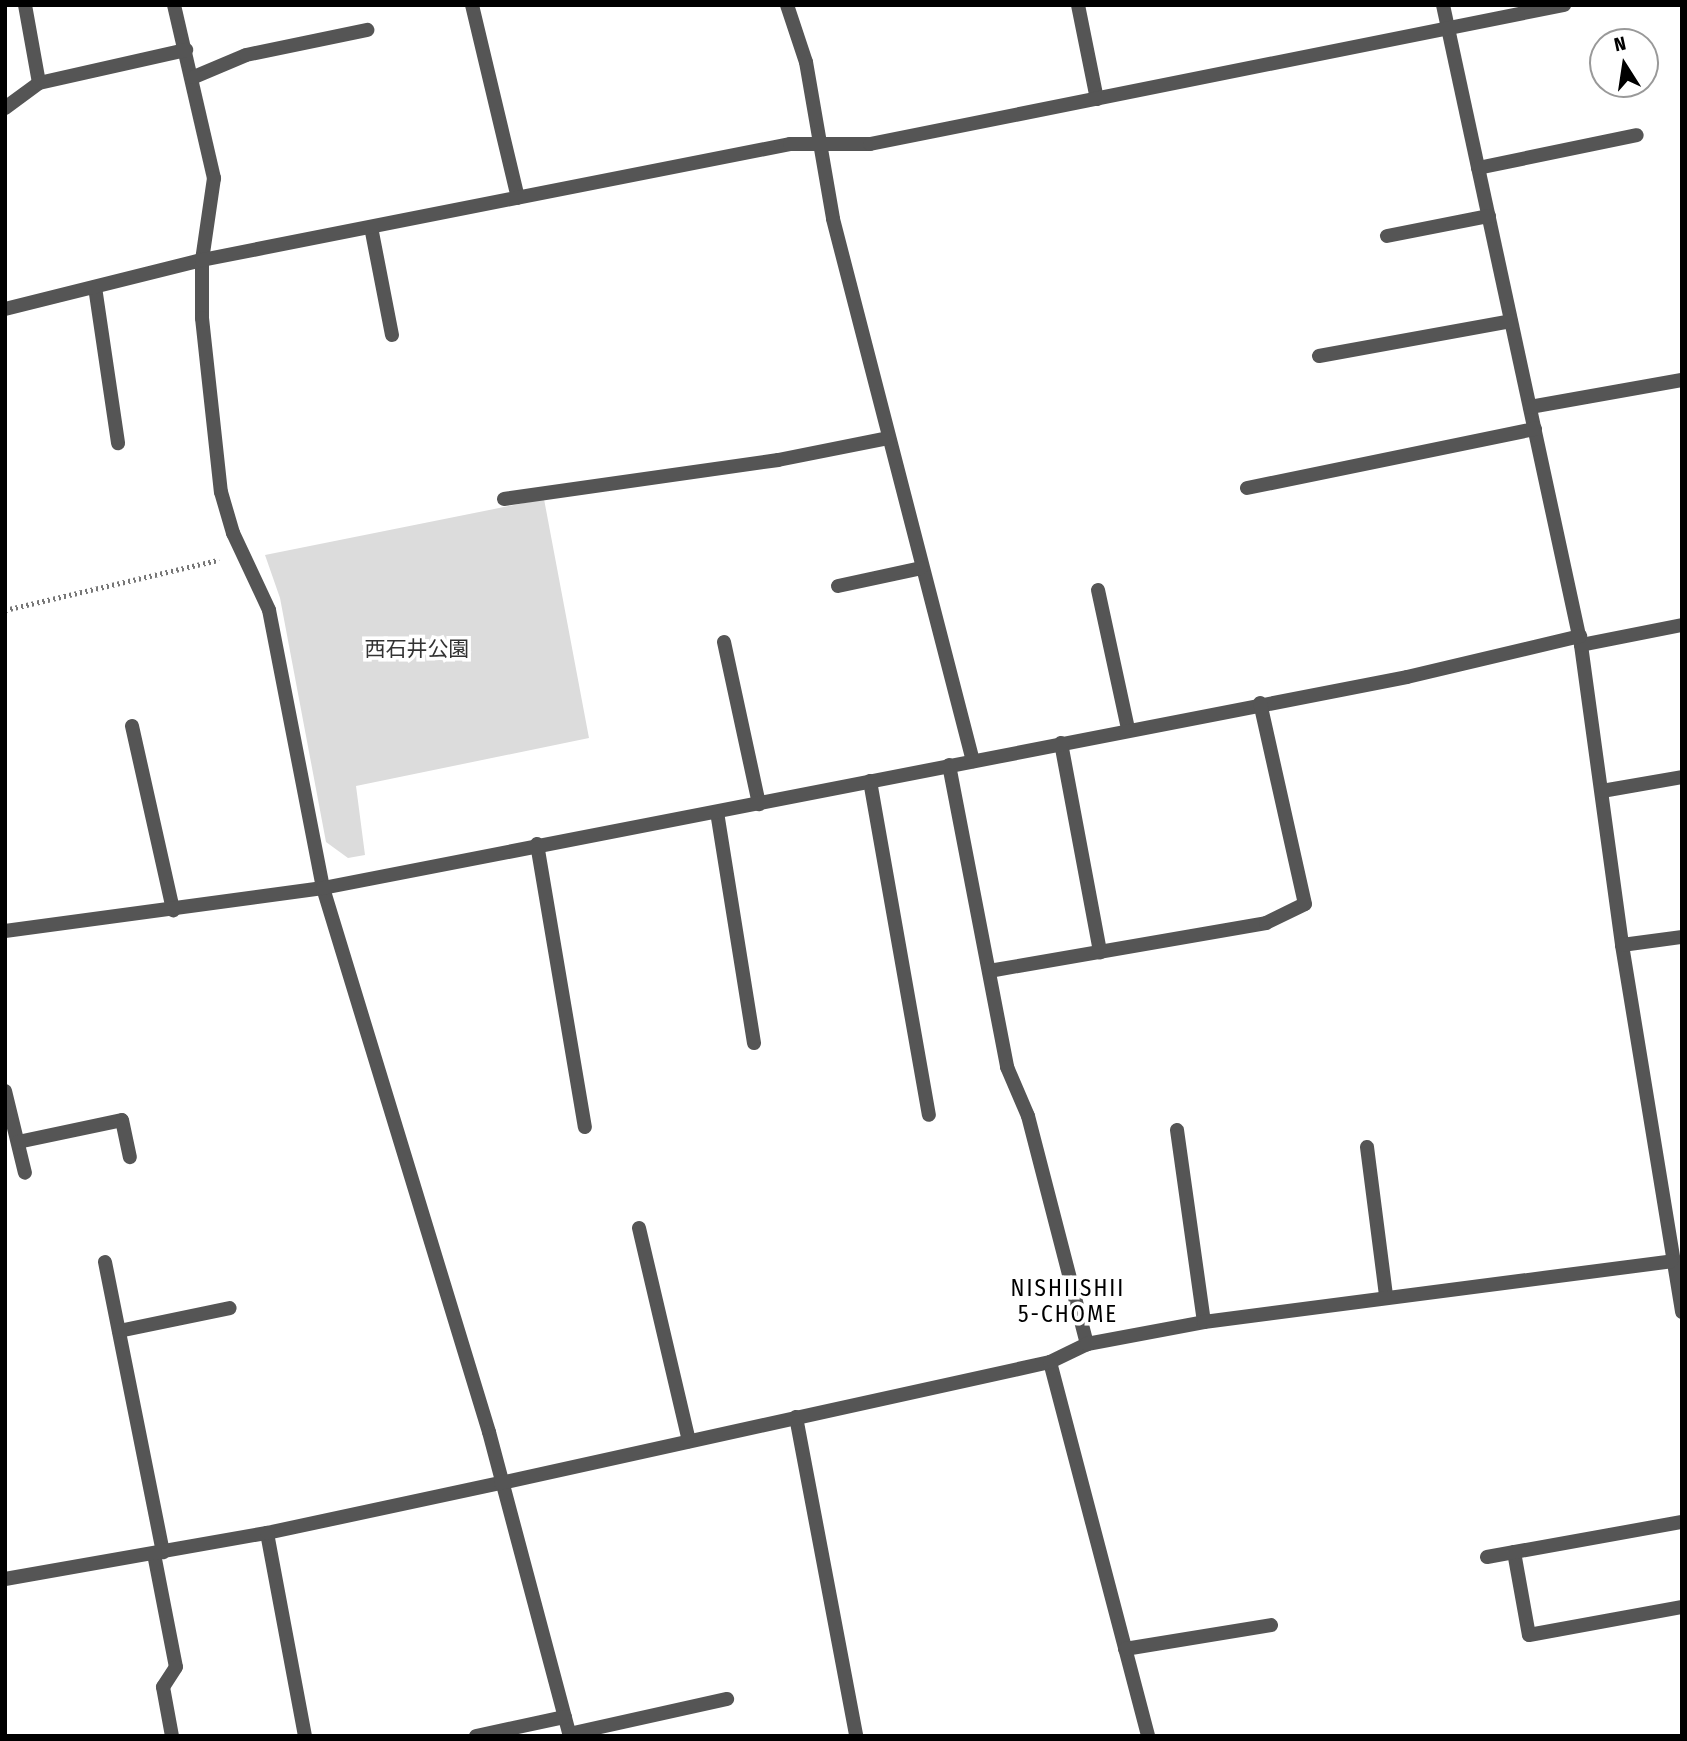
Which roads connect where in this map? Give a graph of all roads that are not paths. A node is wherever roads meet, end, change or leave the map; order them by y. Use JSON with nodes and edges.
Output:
{"nodes":[{"id":1,"x":25,"y":5,"type":"edge"},
{"id":2,"x":174,"y":5,"type":"edge"},
{"id":3,"x":472,"y":5,"type":"edge"},
{"id":4,"x":787,"y":5,"type":"edge"},
{"id":5,"x":1079,"y":5,"type":"edge"},
{"id":6,"x":1443,"y":5,"type":"edge"},
{"id":7,"x":1564,"y":5,"type":"edge"},
{"id":8,"x":367,"y":30,"type":"dead end"},
{"id":9,"x":1448,"y":30,"type":"junction"},
{"id":10,"x":187,"y":50,"type":"junction"},
{"id":11,"x":194,"y":77,"type":"junction"},
{"id":12,"x":39,"y":83,"type":"junction"},
{"id":13,"x":1097,"y":99,"type":"junction"},
{"id":14,"x":5,"y":108,"type":"edge"},
{"id":15,"x":1637,"y":135,"type":"dead end"},
{"id":16,"x":823,"y":146,"type":"junction"},
{"id":17,"x":1478,"y":168,"type":"junction"},
{"id":18,"x":518,"y":198,"type":"junction"},
{"id":19,"x":1489,"y":216,"type":"junction"},
{"id":20,"x":371,"y":227,"type":"junction"},
{"id":21,"x":1387,"y":236,"type":"dead end"},
{"id":22,"x":202,"y":260,"type":"junction"},
{"id":23,"x":95,"y":287,"type":"junction"},
{"id":24,"x":5,"y":309,"type":"edge"},
{"id":25,"x":1511,"y":321,"type":"junction"},
{"id":26,"x":392,"y":335,"type":"dead end"},
{"id":27,"x":1319,"y":356,"type":"dead end"},
{"id":28,"x":1682,"y":380,"type":"edge"},
{"id":29,"x":1530,"y":407,"type":"junction"},
{"id":30,"x":1535,"y":429,"type":"junction"},
{"id":31,"x":888,"y":438,"type":"junction"},
{"id":32,"x":118,"y":443,"type":"dead end"},
{"id":33,"x":1247,"y":488,"type":"dead end"},
{"id":34,"x":504,"y":499,"type":"dead end"},
{"id":35,"x":920,"y":568,"type":"junction"},
{"id":36,"x":838,"y":586,"type":"dead end"},
{"id":37,"x":1098,"y":590,"type":"dead end"},
{"id":38,"x":1682,"y":625,"type":"edge"},
{"id":39,"x":1580,"y":640,"type":"junction"},
{"id":40,"x":724,"y":642,"type":"dead end"},
{"id":41,"x":1260,"y":704,"type":"junction"},
{"id":42,"x":132,"y":726,"type":"dead end"},
{"id":43,"x":1128,"y":729,"type":"junction"},
{"id":44,"x":1061,"y":743,"type":"junction"},
{"id":45,"x":973,"y":761,"type":"junction"},
{"id":46,"x":949,"y":765,"type":"junction"},
{"id":47,"x":1682,"y":777,"type":"edge"},
{"id":48,"x":870,"y":781,"type":"junction"},
{"id":49,"x":1602,"y":792,"type":"junction"},
{"id":50,"x":759,"y":804,"type":"junction"},
{"id":51,"x":717,"y":813,"type":"junction"},
{"id":52,"x":537,"y":844,"type":"junction"},
{"id":53,"x":323,"y":888,"type":"junction"},
{"id":54,"x":173,"y":910,"type":"junction"},
{"id":55,"x":5,"y":931,"type":"edge"},
{"id":56,"x":1682,"y":937,"type":"edge"},
{"id":57,"x":1622,"y":945,"type":"junction"},
{"id":58,"x":1100,"y":952,"type":"junction"},
{"id":59,"x":989,"y":971,"type":"junction"},
{"id":60,"x":754,"y":1043,"type":"dead end"},
{"id":61,"x":5,"y":1091,"type":"edge"},
{"id":62,"x":929,"y":1115,"type":"dead end"},
{"id":63,"x":585,"y":1127,"type":"dead end"},
{"id":64,"x":1177,"y":1130,"type":"dead end"},
{"id":65,"x":18,"y":1142,"type":"junction"},
{"id":66,"x":1367,"y":1147,"type":"dead end"},
{"id":67,"x":130,"y":1157,"type":"dead end"},
{"id":68,"x":25,"y":1173,"type":"dead end"},
{"id":69,"x":639,"y":1228,"type":"dead end"},
{"id":70,"x":1677,"y":1237,"type":"edge"},
{"id":71,"x":1671,"y":1261,"type":"junction"},
{"id":72,"x":105,"y":1262,"type":"dead end"},
{"id":73,"x":1386,"y":1296,"type":"junction"},
{"id":74,"x":230,"y":1308,"type":"dead end"},
{"id":75,"x":1682,"y":1312,"type":"edge"},
{"id":76,"x":1204,"y":1322,"type":"junction"},
{"id":77,"x":119,"y":1331,"type":"junction"},
{"id":78,"x":1087,"y":1344,"type":"junction"},
{"id":79,"x":1050,"y":1362,"type":"junction"},
{"id":80,"x":796,"y":1417,"type":"junction"},
{"id":81,"x":689,"y":1441,"type":"junction"},
{"id":82,"x":501,"y":1483,"type":"junction"},
{"id":83,"x":1682,"y":1522,"type":"edge"},
{"id":84,"x":267,"y":1533,"type":"junction"},
{"id":85,"x":1514,"y":1552,"type":"junction"},
{"id":86,"x":159,"y":1553,"type":"junction"},
{"id":87,"x":1487,"y":1557,"type":"dead end"},
{"id":88,"x":5,"y":1579,"type":"edge"},
{"id":89,"x":1682,"y":1607,"type":"edge"},
{"id":90,"x":1271,"y":1625,"type":"dead end"},
{"id":91,"x":1125,"y":1649,"type":"junction"},
{"id":92,"x":727,"y":1699,"type":"dead end"},
{"id":93,"x":565,"y":1717,"type":"junction"},
{"id":94,"x":570,"y":1735,"type":"edge"},
{"id":95,"x":172,"y":1736,"type":"edge"},
{"id":96,"x":306,"y":1736,"type":"edge"},
{"id":97,"x":476,"y":1736,"type":"edge"},
{"id":98,"x":856,"y":1736,"type":"edge"},
{"id":99,"x":1148,"y":1736,"type":"edge"}],
"edges":[{"from":1,"to":12,"type":"street"},
{"from":2,"to":10,"type":"street"},
{"from":3,"to":18,"type":"street"},
{"from":4,"to":16,"type":"street"},
{"from":5,"to":13,"type":"street"},
{"from":6,"to":9,"type":"street"},
{"from":7,"to":9,"type":"street"},
{"from":8,"to":11,"type":"street"},
{"from":9,"to":13,"type":"street"},
{"from":9,"to":17,"type":"street"},
{"from":10,"to":11,"type":"street"},
{"from":10,"to":12,"type":"street"},
{"from":11,"to":22,"type":"street"},
{"from":12,"to":14,"type":"street"},
{"from":13,"to":16,"type":"street"},
{"from":15,"to":17,"type":"street"},
{"from":16,"to":18,"type":"street"},
{"from":16,"to":31,"type":"street"},
{"from":17,"to":19,"type":"street"},
{"from":18,"to":20,"type":"street"},
{"from":19,"to":21,"type":"street"},
{"from":19,"to":25,"type":"street"},
{"from":20,"to":22,"type":"street"},
{"from":20,"to":26,"type":"street"},
{"from":22,"to":23,"type":"street"},
{"from":22,"to":53,"type":"street"},
{"from":23,"to":24,"type":"street"},
{"from":23,"to":32,"type":"street"},
{"from":25,"to":27,"type":"street"},
{"from":25,"to":29,"type":"street"},
{"from":28,"to":29,"type":"street"},
{"from":29,"to":30,"type":"street"},
{"from":30,"to":33,"type":"street"},
{"from":30,"to":39,"type":"street"},
{"from":31,"to":34,"type":"street"},
{"from":31,"to":35,"type":"street"},
{"from":35,"to":36,"type":"street"},
{"from":35,"to":45,"type":"street"},
{"from":37,"to":43,"type":"street"},
{"from":38,"to":39,"type":"street"},
{"from":39,"to":41,"type":"street"},
{"from":39,"to":49,"type":"street"},
{"from":40,"to":50,"type":"street"},
{"from":41,"to":43,"type":"street"},
{"from":41,"to":58,"type":"street"},
{"from":42,"to":54,"type":"street"},
{"from":43,"to":44,"type":"street"},
{"from":44,"to":45,"type":"street"},
{"from":44,"to":58,"type":"street"},
{"from":45,"to":46,"type":"street"},
{"from":46,"to":48,"type":"street"},
{"from":46,"to":59,"type":"street"},
{"from":47,"to":49,"type":"street"},
{"from":48,"to":50,"type":"street"},
{"from":48,"to":62,"type":"street"},
{"from":49,"to":57,"type":"street"},
{"from":50,"to":51,"type":"street"},
{"from":51,"to":52,"type":"street"},
{"from":51,"to":60,"type":"street"},
{"from":52,"to":53,"type":"street"},
{"from":52,"to":63,"type":"street"},
{"from":53,"to":54,"type":"street"},
{"from":53,"to":82,"type":"street"},
{"from":54,"to":55,"type":"street"},
{"from":56,"to":57,"type":"street"},
{"from":57,"to":70,"type":"street"},
{"from":58,"to":59,"type":"street"},
{"from":59,"to":78,"type":"street"},
{"from":61,"to":65,"type":"street"},
{"from":64,"to":76,"type":"street"},
{"from":65,"to":67,"type":"street"},
{"from":65,"to":68,"type":"street"},
{"from":66,"to":73,"type":"street"},
{"from":69,"to":81,"type":"street"},
{"from":70,"to":71,"type":"street"},
{"from":71,"to":73,"type":"street"},
{"from":71,"to":75,"type":"street"},
{"from":72,"to":77,"type":"street"},
{"from":73,"to":76,"type":"street"},
{"from":74,"to":77,"type":"street"},
{"from":76,"to":78,"type":"street"},
{"from":77,"to":86,"type":"street"},
{"from":78,"to":79,"type":"street"},
{"from":79,"to":80,"type":"street"},
{"from":79,"to":91,"type":"street"},
{"from":80,"to":81,"type":"street"},
{"from":80,"to":98,"type":"street"},
{"from":81,"to":82,"type":"street"},
{"from":82,"to":84,"type":"street"},
{"from":82,"to":93,"type":"street"},
{"from":83,"to":85,"type":"street"},
{"from":84,"to":86,"type":"street"},
{"from":84,"to":96,"type":"street"},
{"from":85,"to":87,"type":"street"},
{"from":85,"to":89,"type":"street"},
{"from":86,"to":88,"type":"street"},
{"from":86,"to":95,"type":"street"},
{"from":90,"to":91,"type":"street"},
{"from":91,"to":99,"type":"street"},
{"from":92,"to":94,"type":"street"},
{"from":93,"to":94,"type":"street"},
{"from":93,"to":97,"type":"street"}]}
